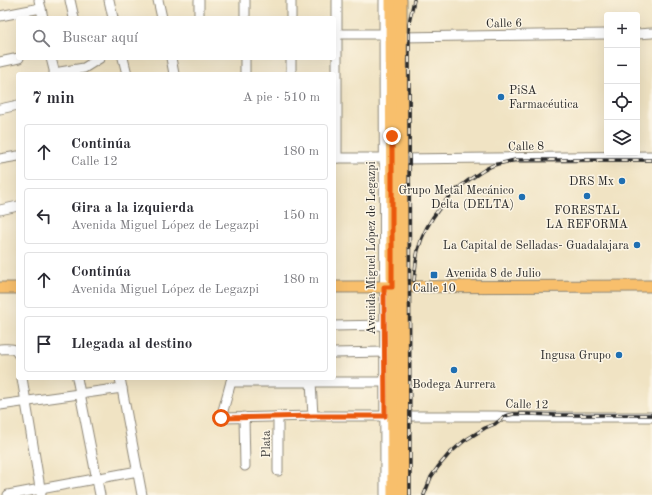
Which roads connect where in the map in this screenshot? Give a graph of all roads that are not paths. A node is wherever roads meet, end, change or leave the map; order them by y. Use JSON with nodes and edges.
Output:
{"nodes":[{"id":1,"x":70,"y":0,"type":"edge"},
{"id":2,"x":109,"y":0,"type":"edge"},
{"id":3,"x":158,"y":0,"type":"edge"},
{"id":4,"x":199,"y":0,"type":"edge"},
{"id":5,"x":245,"y":0,"type":"edge"},
{"id":6,"x":291,"y":0,"type":"edge"},
{"id":7,"x":337,"y":0,"type":"edge"},
{"id":8,"x":384,"y":0,"type":"edge"},
{"id":9,"x":391,"y":0,"type":"edge"},
{"id":10,"x":401,"y":0,"type":"edge"},
{"id":11,"x":40,"y":4,"type":"edge"},
{"id":12,"x":0,"y":16,"type":"edge"},
{"id":13,"x":43,"y":16,"type":"edge"},
{"id":14,"x":74,"y":16,"type":"edge"},
{"id":15,"x":113,"y":16,"type":"edge"},
{"id":16,"x":162,"y":16,"type":"edge"},
{"id":17,"x":199,"y":16,"type":"edge"},
{"id":18,"x":245,"y":16,"type":"edge"},
{"id":19,"x":291,"y":16,"type":"edge"},
{"id":20,"x":336,"y":17,"type":"edge"},
{"id":21,"x":652,"y":33,"type":"edge"},
{"id":22,"x":336,"y":34,"type":"edge"},
{"id":23,"x":604,"y":34,"type":"edge"},
{"id":24,"x":640,"y":34,"type":"edge"},
{"id":25,"x":392,"y":35,"type":"junction"},
{"id":26,"x":16,"y":59,"type":"edge"},
{"id":27,"x":52,"y":60,"type":"edge"},
{"id":28,"x":82,"y":60,"type":"edge"},
{"id":29,"x":98,"y":60,"type":"edge"},
{"id":30,"x":124,"y":60,"type":"edge"},
{"id":31,"x":171,"y":60,"type":"edge"},
{"id":32,"x":245,"y":60,"type":"edge"},
{"id":33,"x":291,"y":60,"type":"edge"},
{"id":34,"x":335,"y":60,"type":"edge"},
{"id":35,"x":0,"y":62,"type":"edge"},
{"id":36,"x":84,"y":71,"type":"edge"},
{"id":37,"x":54,"y":72,"type":"edge"},
{"id":38,"x":126,"y":72,"type":"edge"},
{"id":39,"x":174,"y":72,"type":"edge"},
{"id":40,"x":245,"y":72,"type":"edge"},
{"id":41,"x":291,"y":72,"type":"edge"},
{"id":42,"x":335,"y":72,"type":"edge"},
{"id":43,"x":16,"y":106,"type":"edge"},
{"id":44,"x":0,"y":109,"type":"edge"},
{"id":45,"x":396,"y":136,"type":"junction"},
{"id":46,"x":16,"y":156,"type":"edge"},
{"id":47,"x":652,"y":156,"type":"edge"},
{"id":48,"x":336,"y":158,"type":"edge"},
{"id":49,"x":384,"y":158,"type":"junction"},
{"id":50,"x":0,"y":159,"type":"edge"},
{"id":51,"x":401,"y":159,"type":"junction"},
{"id":52,"x":16,"y":206,"type":"edge"},
{"id":53,"x":0,"y":210,"type":"edge"},
{"id":54,"x":652,"y":286,"type":"edge"},
{"id":55,"x":336,"y":287,"type":"edge"},
{"id":56,"x":393,"y":287,"type":"junction"},
{"id":57,"x":0,"y":288,"type":"edge"},
{"id":58,"x":16,"y":288,"type":"edge"},
{"id":59,"x":385,"y":325,"type":"junction"},
{"id":60,"x":336,"y":326,"type":"edge"},
{"id":61,"x":0,"y":349,"type":"edge"},
{"id":62,"x":16,"y":351,"type":"edge"},
{"id":63,"x":385,"y":352,"type":"junction"},
{"id":64,"x":336,"y":354,"type":"edge"},
{"id":65,"x":22,"y":380,"type":"edge"},
{"id":66,"x":78,"y":380,"type":"edge"},
{"id":67,"x":120,"y":380,"type":"edge"},
{"id":68,"x":231,"y":380,"type":"edge"},
{"id":69,"x":298,"y":380,"type":"edge"},
{"id":70,"x":330,"y":380,"type":"edge"},
{"id":71,"x":311,"y":382,"type":"junction"},
{"id":72,"x":385,"y":382,"type":"junction"},
{"id":73,"x":122,"y":388,"type":"junction"},
{"id":74,"x":81,"y":394,"type":"junction"},
{"id":75,"x":25,"y":401,"type":"junction"},
{"id":76,"x":0,"y":405,"type":"edge"},
{"id":77,"x":278,"y":416,"type":"junction"},
{"id":78,"x":313,"y":416,"type":"junction"},
{"id":79,"x":385,"y":416,"type":"junction"},
{"id":80,"x":403,"y":416,"type":"junction"},
{"id":81,"x":244,"y":417,"type":"junction"},
{"id":82,"x":652,"y":417,"type":"edge"},
{"id":83,"x":245,"y":466,"type":"dead end"},
{"id":84,"x":138,"y":471,"type":"junction"},
{"id":85,"x":278,"y":471,"type":"dead end"},
{"id":86,"x":97,"y":478,"type":"junction"},
{"id":87,"x":41,"y":492,"type":"edge"},
{"id":88,"x":8,"y":495,"type":"edge"},
{"id":89,"x":100,"y":495,"type":"edge"},
{"id":90,"x":142,"y":495,"type":"edge"},
{"id":91,"x":385,"y":495,"type":"edge"},
{"id":92,"x":393,"y":495,"type":"edge"},
{"id":93,"x":403,"y":495,"type":"edge"}],
"edges":[{"from":1,"to":14,"type":"street"},
{"from":2,"to":15,"type":"street"},
{"from":3,"to":16,"type":"street"},
{"from":4,"to":17,"type":"street"},
{"from":5,"to":18,"type":"street"},
{"from":6,"to":19,"type":"street"},
{"from":7,"to":20,"type":"street"},
{"from":8,"to":25,"type":"street","name":"Avenida Miguel López de Legazpi"},
{"from":9,"to":25,"type":"main road","name":"Avenida Miguel López de Legazpi"},
{"from":10,"to":25,"type":"main road","name":"Avenida Miguel López de Legazpi"},
{"from":11,"to":12,"type":"street"},
{"from":11,"to":13,"type":"street"},
{"from":21,"to":24,"type":"street"},
{"from":22,"to":25,"type":"street","name":"Calle 6"},
{"from":23,"to":25,"type":"street","name":"Calle 6"},
{"from":25,"to":45,"type":"main road","name":"Avenida Miguel López de Legazpi"},
{"from":25,"to":49,"type":"street","name":"Avenida Miguel López de Legazpi"},
{"from":26,"to":35,"type":"street"},
{"from":27,"to":37,"type":"street"},
{"from":28,"to":36,"type":"street"},
{"from":29,"to":36,"type":"street"},
{"from":30,"to":38,"type":"street"},
{"from":31,"to":39,"type":"street"},
{"from":32,"to":40,"type":"street"},
{"from":33,"to":41,"type":"street"},
{"from":34,"to":42,"type":"street"},
{"from":43,"to":44,"type":"street"},
{"from":45,"to":51,"type":"main road","name":"Avenida Miguel López de Legazpi"},
{"from":45,"to":56,"type":"main road","name":"Avenida Miguel López de Legazpi"},
{"from":46,"to":50,"type":"street"},
{"from":47,"to":51,"type":"street","name":"Calle 8"},
{"from":48,"to":49,"type":"street"},
{"from":49,"to":56,"type":"street","name":"Avenida Miguel López de Legazpi"},
{"from":51,"to":56,"type":"main road","name":"Avenida Miguel López de Legazpi"},
{"from":52,"to":53,"type":"street"},
{"from":54,"to":56,"type":"main road","name":"Avenida 8 de Julio"},
{"from":55,"to":56,"type":"main road","name":"Avenida 8 de Julio"},
{"from":56,"to":59,"type":"street","name":"Avenida Miguel López de Legazpi"},
{"from":56,"to":80,"type":"main road","name":"Avenida Miguel López de Legazpi"},
{"from":56,"to":92,"type":"main road","name":"Avenida Miguel López de Legazpi"},
{"from":57,"to":58,"type":"main road"},
{"from":59,"to":60,"type":"street"},
{"from":59,"to":63,"type":"street","name":"Avenida Miguel López de Legazpi"},
{"from":61,"to":62,"type":"street"},
{"from":63,"to":64,"type":"street"},
{"from":63,"to":72,"type":"street","name":"Avenida Miguel López de Legazpi"},
{"from":65,"to":75,"type":"street"},
{"from":66,"to":74,"type":"street"},
{"from":67,"to":73,"type":"street"},
{"from":68,"to":69,"type":"street"},
{"from":68,"to":81,"type":"street"},
{"from":69,"to":71,"type":"street"},
{"from":70,"to":71,"type":"street"},
{"from":70,"to":72,"type":"street"},
{"from":71,"to":78,"type":"street"},
{"from":72,"to":79,"type":"street","name":"Avenida Miguel López de Legazpi"},
{"from":73,"to":74,"type":"street"},
{"from":73,"to":84,"type":"street"},
{"from":74,"to":75,"type":"street"},
{"from":74,"to":86,"type":"street"},
{"from":75,"to":76,"type":"street"},
{"from":75,"to":87,"type":"street"},
{"from":77,"to":78,"type":"street"},
{"from":77,"to":81,"type":"street"},
{"from":77,"to":85,"type":"street","name":"Plata"},
{"from":78,"to":79,"type":"street"},
{"from":79,"to":91,"type":"street","name":"Avenida Miguel López de Legazpi"},
{"from":80,"to":82,"type":"street","name":"Calle 12"},
{"from":80,"to":93,"type":"main road","name":"Avenida Miguel López de Legazpi"},
{"from":81,"to":83,"type":"street"},
{"from":84,"to":86,"type":"street"},
{"from":84,"to":90,"type":"street"},
{"from":86,"to":87,"type":"street"},
{"from":86,"to":89,"type":"street"},
{"from":87,"to":88,"type":"street"}]}
